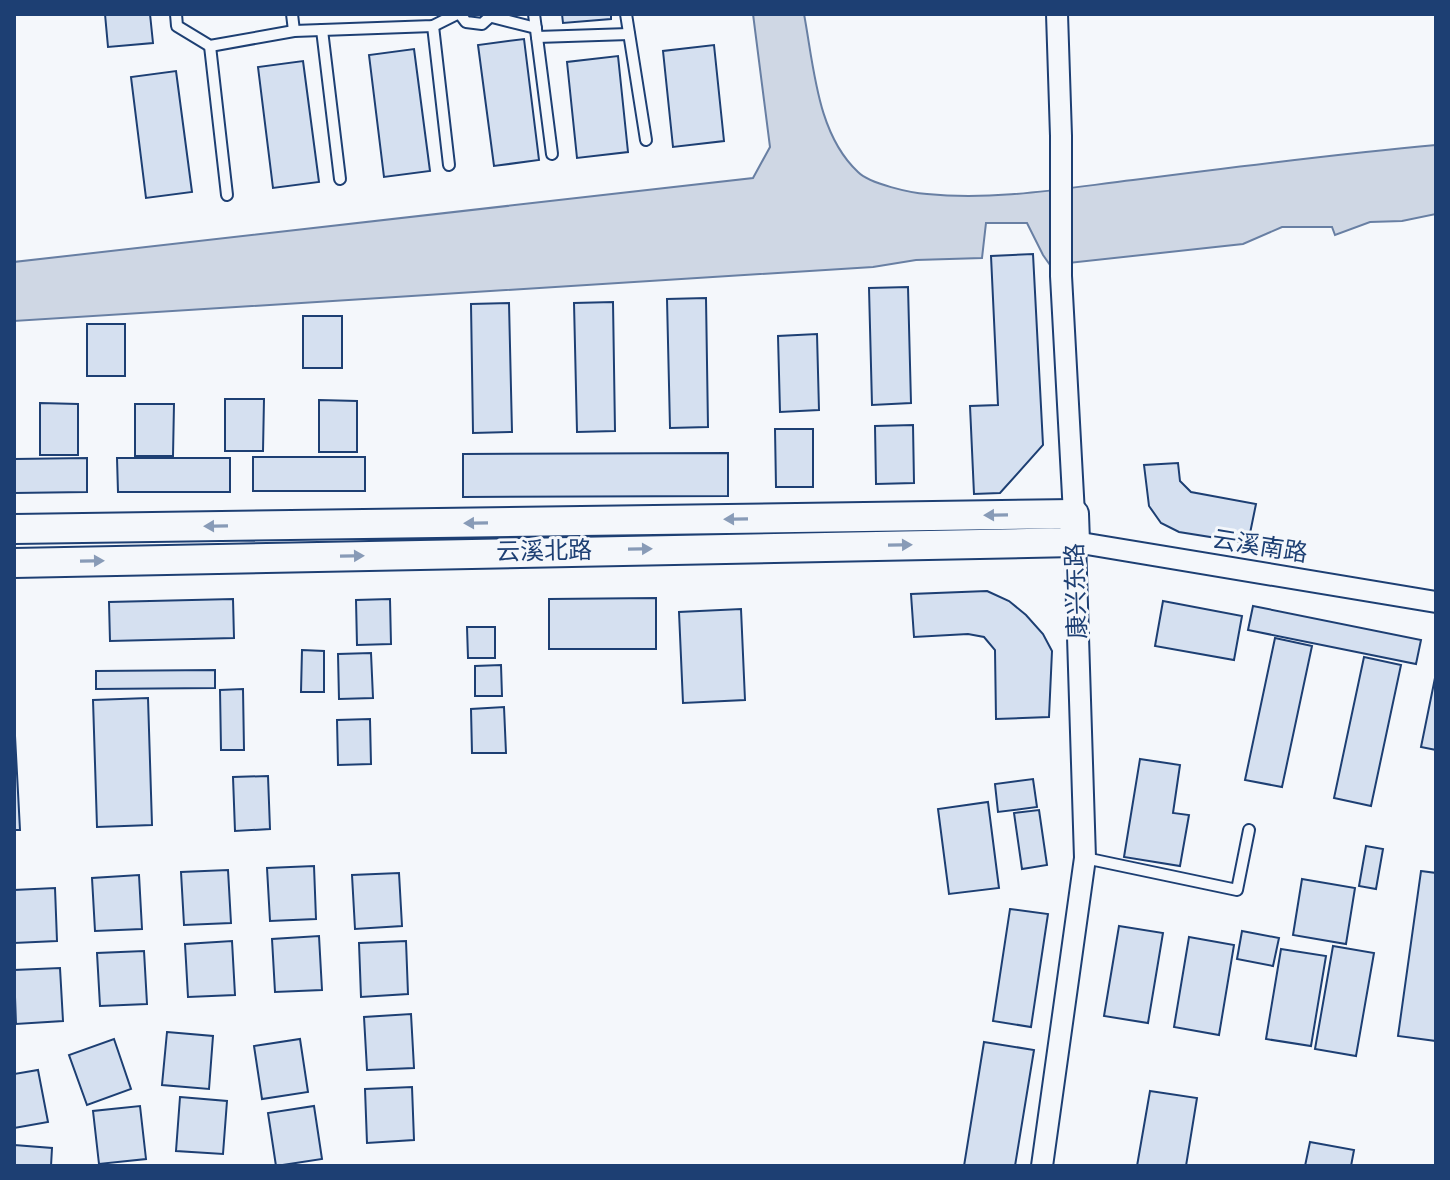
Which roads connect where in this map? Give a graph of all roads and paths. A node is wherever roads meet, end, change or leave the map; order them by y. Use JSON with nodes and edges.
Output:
{"nodes":[{"id":1,"x":176,"y":14,"type":"edge"},
{"id":2,"x":292,"y":14,"type":"edge"},
{"id":3,"x":459,"y":14,"type":"edge"},
{"id":4,"x":534,"y":14,"type":"edge"},
{"id":5,"x":626,"y":14,"type":"edge"},
{"id":6,"x":1057,"y":14,"type":"edge"},
{"id":7,"x":493,"y":16,"type":"edge"},
{"id":8,"x":433,"y":26,"type":"junction"},
{"id":9,"x":322,"y":30,"type":"junction"},
{"id":10,"x":294,"y":31,"type":"junction"},
{"id":11,"x":536,"y":32,"type":"junction"},
{"id":12,"x":629,"y":34,"type":"junction"},
{"id":13,"x":210,"y":46,"type":"junction"},
{"id":14,"x":646,"y":140,"type":"dead end"},
{"id":15,"x":552,"y":154,"type":"dead end"},
{"id":16,"x":449,"y":165,"type":"dead end"},
{"id":17,"x":340,"y":179,"type":"dead end"},
{"id":18,"x":227,"y":195,"type":"dead end"},
{"id":19,"x":1074,"y":528,"type":"junction"},
{"id":20,"x":14,"y":529,"type":"edge"},
{"id":21,"x":14,"y":563,"type":"edge"},
{"id":22,"x":1436,"y":602,"type":"edge"},
{"id":23,"x":1249,"y":830,"type":"dead end"},
{"id":24,"x":1085,"y":858,"type":"junction"},
{"id":25,"x":1042,"y":1166,"type":"edge"}],
"edges":[{"from":1,"to":13,"type":"lane"},
{"from":2,"to":10,"type":"lane"},
{"from":3,"to":7,"type":"lane"},
{"from":3,"to":8,"type":"lane"},
{"from":4,"to":11,"type":"lane"},
{"from":5,"to":12,"type":"lane"},
{"from":6,"to":19,"type":"street","name":"康兴东路"},
{"from":7,"to":11,"type":"lane"},
{"from":8,"to":9,"type":"lane"},
{"from":8,"to":16,"type":"lane"},
{"from":9,"to":10,"type":"lane"},
{"from":9,"to":17,"type":"lane"},
{"from":10,"to":13,"type":"lane"},
{"from":11,"to":12,"type":"lane"},
{"from":11,"to":15,"type":"lane"},
{"from":12,"to":14,"type":"lane"},
{"from":13,"to":18,"type":"lane"},
{"from":19,"to":20,"type":"street","name":"云溪北路","one_way":true},
{"from":21,"to":19,"type":"street","name":"云溪北路","one_way":true},
{"from":19,"to":22,"type":"street","name":"云溪南路"},
{"from":19,"to":24,"type":"street","name":"康兴东路"},
{"from":23,"to":24,"type":"lane"},
{"from":24,"to":25,"type":"street","name":"康兴东路"}]}
